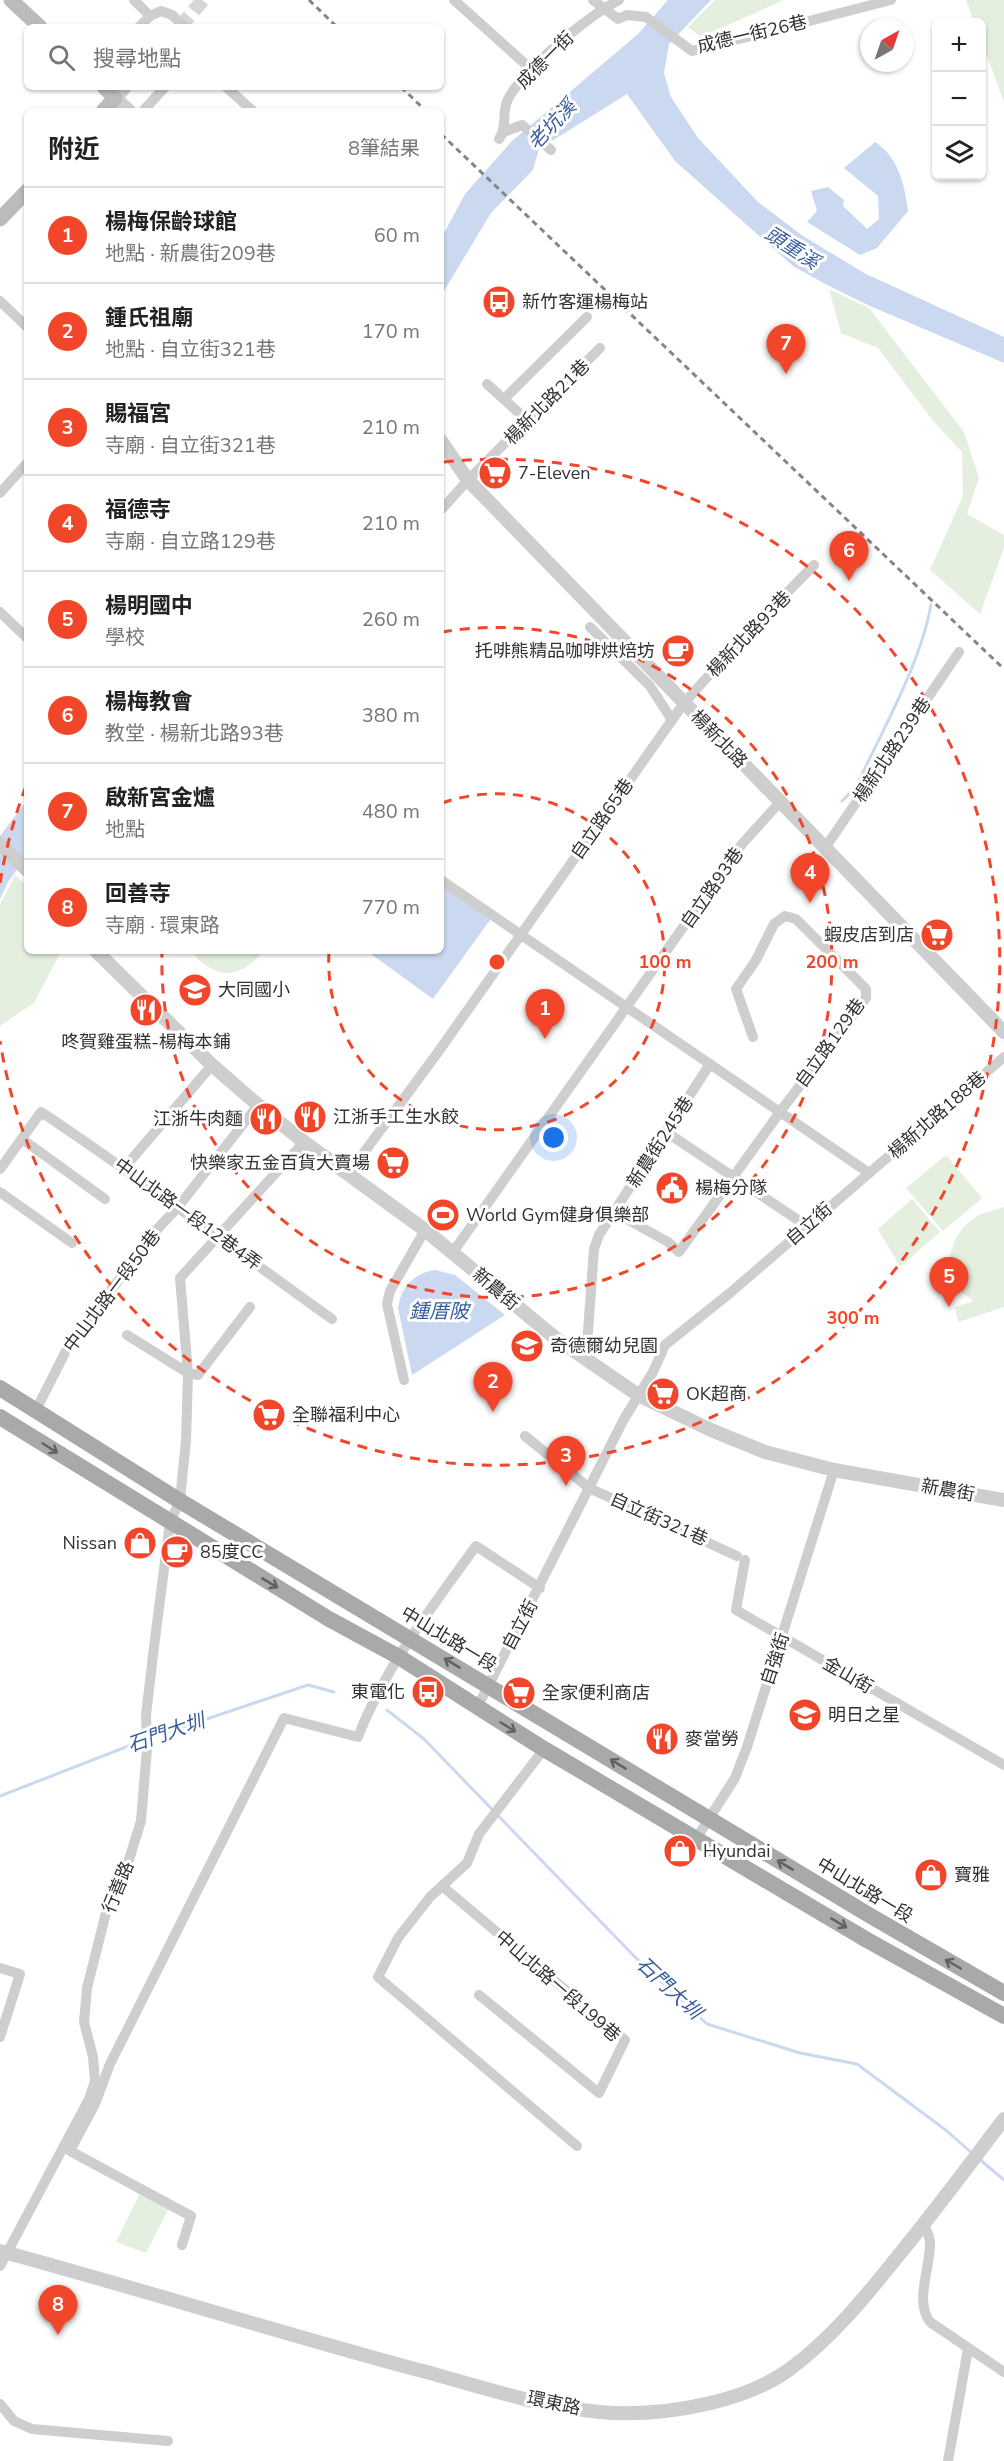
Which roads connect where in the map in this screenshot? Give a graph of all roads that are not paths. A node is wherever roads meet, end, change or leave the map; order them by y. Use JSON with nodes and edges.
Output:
{"nodes":[{"id":1,"x":11,"y":0,"type":"edge"},
{"id":2,"x":134,"y":0,"type":"edge"},
{"id":3,"x":453,"y":0,"type":"edge"},
{"id":4,"x":593,"y":0,"type":"edge"},
{"id":5,"x":619,"y":0,"type":"edge"},
{"id":6,"x":891,"y":0,"type":"edge"},
{"id":7,"x":602,"y":9,"type":"junction"},
{"id":8,"x":150,"y":16,"type":"junction"},
{"id":9,"x":37,"y":24,"type":"edge"},
{"id":10,"x":142,"y":24,"type":"edge"},
{"id":11,"x":182,"y":24,"type":"edge"},
{"id":12,"x":532,"y":70,"type":"junction"},
{"id":13,"x":162,"y":90,"type":"edge"},
{"id":14,"x":229,"y":90,"type":"edge"},
{"id":15,"x":120,"y":92,"type":"edge"},
{"id":16,"x":106,"y":108,"type":"edge"},
{"id":17,"x":128,"y":108,"type":"edge"},
{"id":18,"x":145,"y":108,"type":"edge"},
{"id":19,"x":250,"y":108,"type":"edge"},
{"id":20,"x":551,"y":150,"type":"dead end"},
{"id":21,"x":24,"y":193,"type":"edge"},
{"id":22,"x":0,"y":219,"type":"edge"},
{"id":23,"x":0,"y":301,"type":"edge"},
{"id":24,"x":587,"y":317,"type":"dead end"},
{"id":25,"x":24,"y":324,"type":"edge"},
{"id":26,"x":600,"y":348,"type":"dead end"},
{"id":27,"x":487,"y":384,"type":"dead end"},
{"id":28,"x":504,"y":398,"type":"junction"},
{"id":29,"x":528,"y":421,"type":"junction"},
{"id":30,"x":444,"y":445,"type":"edge"},
{"id":31,"x":24,"y":466,"type":"edge"},
{"id":32,"x":468,"y":480,"type":"junction"},
{"id":33,"x":0,"y":493,"type":"edge"},
{"id":34,"x":444,"y":507,"type":"edge"},
{"id":35,"x":814,"y":565,"type":"dead end"},
{"id":36,"x":0,"y":612,"type":"edge"},
{"id":37,"x":590,"y":627,"type":"dead end"},
{"id":38,"x":24,"y":635,"type":"edge"},
{"id":39,"x":958,"y":652,"type":"dead end"},
{"id":40,"x":684,"y":703,"type":"junction"},
{"id":41,"x":672,"y":720,"type":"junction"},
{"id":42,"x":780,"y":801,"type":"junction"},
{"id":43,"x":0,"y":844,"type":"edge"},
{"id":44,"x":825,"y":848,"type":"junction"},
{"id":45,"x":24,"y":867,"type":"edge"},
{"id":46,"x":444,"y":882,"type":"edge"},
{"id":47,"x":520,"y":934,"type":"junction"},
{"id":48,"x":99,"y":954,"type":"edge"},
{"id":49,"x":626,"y":1006,"type":"junction"},
{"id":50,"x":1004,"y":1032,"type":"edge"},
{"id":51,"x":753,"y":1037,"type":"dead end"},
{"id":52,"x":1004,"y":1057,"type":"edge"},
{"id":53,"x":710,"y":1064,"type":"junction"},
{"id":54,"x":212,"y":1065,"type":"junction"},
{"id":55,"x":258,"y":1105,"type":"junction"},
{"id":56,"x":780,"y":1112,"type":"junction"},
{"id":57,"x":666,"y":1132,"type":"junction"},
{"id":58,"x":22,"y":1139,"type":"junction"},
{"id":59,"x":304,"y":1142,"type":"junction"},
{"id":60,"x":124,"y":1167,"type":"junction"},
{"id":61,"x":0,"y":1169,"type":"edge"},
{"id":62,"x":869,"y":1173,"type":"junction"},
{"id":63,"x":348,"y":1174,"type":"junction"},
{"id":64,"x":734,"y":1176,"type":"junction"},
{"id":65,"x":0,"y":1192,"type":"edge"},
{"id":66,"x":105,"y":1199,"type":"dead end"},
{"id":67,"x":177,"y":1207,"type":"junction"},
{"id":68,"x":614,"y":1212,"type":"junction"},
{"id":69,"x":807,"y":1227,"type":"junction"},
{"id":70,"x":424,"y":1230,"type":"junction"},
{"id":71,"x":216,"y":1236,"type":"junction"},
{"id":72,"x":72,"y":1243,"type":"dead end"},
{"id":73,"x":453,"y":1252,"type":"junction"},
{"id":74,"x":249,"y":1307,"type":"dead end"},
{"id":75,"x":332,"y":1319,"type":"dead end"},
{"id":76,"x":127,"y":1335,"type":"dead end"},
{"id":77,"x":586,"y":1359,"type":"junction"},
{"id":78,"x":188,"y":1373,"type":"junction"},
{"id":79,"x":404,"y":1380,"type":"dead end"},
{"id":80,"x":0,"y":1388,"type":"edge"},
{"id":81,"x":638,"y":1395,"type":"junction"},
{"id":82,"x":36,"y":1410,"type":"junction"},
{"id":83,"x":0,"y":1417,"type":"edge"},
{"id":84,"x":525,"y":1436,"type":"dead end"},
{"id":85,"x":834,"y":1470,"type":"junction"},
{"id":86,"x":589,"y":1488,"type":"junction"},
{"id":87,"x":1004,"y":1500,"type":"edge"},
{"id":88,"x":180,"y":1501,"type":"junction"},
{"id":89,"x":170,"y":1522,"type":"junction"},
{"id":90,"x":741,"y":1558,"type":"joint"},
{"id":91,"x":540,"y":1588,"type":"junction"},
{"id":92,"x":410,"y":1637,"type":"junction"},
{"id":93,"x":782,"y":1638,"type":"junction"},
{"id":94,"x":399,"y":1658,"type":"junction"},
{"id":95,"x":489,"y":1685,"type":"junction"},
{"id":96,"x":477,"y":1708,"type":"junction"},
{"id":97,"x":544,"y":1749,"type":"junction"},
{"id":98,"x":1004,"y":1765,"type":"edge"},
{"id":99,"x":709,"y":1820,"type":"junction"},
{"id":100,"x":696,"y":1839,"type":"junction"},
{"id":101,"x":442,"y":1886,"type":"junction"},
{"id":102,"x":0,"y":1968,"type":"edge"},
{"id":103,"x":1004,"y":1993,"type":"edge"},
{"id":104,"x":479,"y":1995,"type":"dead end"},
{"id":105,"x":1004,"y":2016,"type":"edge"},
{"id":106,"x":0,"y":2037,"type":"edge"},
{"id":107,"x":1004,"y":2119,"type":"edge"},
{"id":108,"x":578,"y":2146,"type":"dead end"},
{"id":109,"x":924,"y":2224,"type":"junction"},
{"id":110,"x":182,"y":2245,"type":"dead end"},
{"id":111,"x":4,"y":2252,"type":"edge"},
{"id":112,"x":0,"y":2266,"type":"edge"},
{"id":113,"x":968,"y":2349,"type":"junction"},
{"id":114,"x":1004,"y":2372,"type":"edge"},
{"id":115,"x":0,"y":2404,"type":"edge"},
{"id":116,"x":168,"y":2441,"type":"dead end"},
{"id":117,"x":948,"y":2461,"type":"edge"}],
"edges":[{"from":1,"to":9,"type":"main road"},
{"from":2,"to":8,"type":"street"},
{"from":3,"to":12,"type":"street"},
{"from":4,"to":7,"type":"street"},
{"from":5,"to":7,"type":"street","name":"成德一街"},
{"from":6,"to":7,"type":"street","name":"成德一街26巷"},
{"from":7,"to":12,"type":"street","name":"成德一街"},
{"from":8,"to":10,"type":"street"},
{"from":8,"to":11,"type":"street"},
{"from":12,"to":20,"type":"street","name":"成德一街"},
{"from":13,"to":18,"type":"street"},
{"from":14,"to":19,"type":"street"},
{"from":15,"to":16,"type":"main road"},
{"from":15,"to":17,"type":"street"},
{"from":21,"to":22,"type":"main road"},
{"from":23,"to":25,"type":"street"},
{"from":24,"to":28,"type":"street"},
{"from":26,"to":29,"type":"street","name":"楊新北路21巷"},
{"from":27,"to":28,"type":"street"},
{"from":28,"to":29,"type":"street"},
{"from":29,"to":32,"type":"street","name":"楊新北路21巷"},
{"from":30,"to":32,"type":"street","name":"楊新北路"},
{"from":31,"to":33,"type":"street"},
{"from":32,"to":34,"type":"street","name":"楊新北路21巷"},
{"from":32,"to":40,"type":"street","name":"楊新北路"},
{"from":35,"to":40,"type":"street","name":"楊新北路93巷"},
{"from":36,"to":38,"type":"street"},
{"from":37,"to":41,"type":"street"},
{"from":39,"to":44,"type":"street","name":"楊新北路239巷"},
{"from":40,"to":41,"type":"street","name":"自立路65巷"},
{"from":40,"to":42,"type":"street","name":"楊新北路"},
{"from":41,"to":47,"type":"street","name":"自立路65巷"},
{"from":42,"to":44,"type":"street","name":"楊新北路"},
{"from":42,"to":49,"type":"street","name":"自立路93巷"},
{"from":43,"to":45,"type":"street"},
{"from":44,"to":50,"type":"street","name":"楊新北路"},
{"from":46,"to":47,"type":"street"},
{"from":47,"to":49,"type":"street"},
{"from":47,"to":63,"type":"street","name":"自立路65巷"},
{"from":48,"to":54,"type":"street","name":"新農街"},
{"from":49,"to":53,"type":"street"},
{"from":49,"to":73,"type":"street","name":"自立路93巷"},
{"from":51,"to":56,"type":"street","name":"自立路129巷"},
{"from":52,"to":62,"type":"street","name":"楊新北路188巷"},
{"from":53,"to":56,"type":"street"},
{"from":53,"to":57,"type":"street","name":"新農街245巷"},
{"from":54,"to":55,"type":"street","name":"新農街"},
{"from":54,"to":60,"type":"street"},
{"from":55,"to":59,"type":"street","name":"新農街"},
{"from":55,"to":67,"type":"street","name":"中山北路一段50巷"},
{"from":56,"to":62,"type":"street"},
{"from":56,"to":64,"type":"street"},
{"from":57,"to":64,"type":"street"},
{"from":57,"to":68,"type":"street","name":"新農街245巷"},
{"from":58,"to":60,"type":"street","name":"中山北路一段12巷4弄"},
{"from":58,"to":61,"type":"street"},
{"from":58,"to":66,"type":"street"},
{"from":59,"to":63,"type":"street","name":"新農街"},
{"from":59,"to":71,"type":"street"},
{"from":60,"to":67,"type":"street","name":"中山北路一段12巷4弄"},
{"from":62,"to":69,"type":"street","name":"自立街"},
{"from":63,"to":70,"type":"street","name":"新農街"},
{"from":64,"to":68,"type":"street"},
{"from":64,"to":69,"type":"street"},
{"from":65,"to":72,"type":"street"},
{"from":67,"to":71,"type":"street","name":"中山北路一段12巷4弄"},
{"from":67,"to":82,"type":"street","name":"中山北路一段50巷"},
{"from":68,"to":77,"type":"street","name":"新農街245巷"},
{"from":69,"to":81,"type":"street","name":"自立街"},
{"from":70,"to":73,"type":"street","name":"新農街"},
{"from":70,"to":79,"type":"street"},
{"from":71,"to":75,"type":"street","name":"中山北路一段12巷4弄"},
{"from":71,"to":78,"type":"street","name":"行善路"},
{"from":73,"to":77,"type":"street","name":"新農街"},
{"from":74,"to":78,"type":"street"},
{"from":76,"to":78,"type":"street"},
{"from":77,"to":81,"type":"street","name":"新農街"},
{"from":78,"to":88,"type":"street","name":"行善路"},
{"from":80,"to":82,"type":"main road","name":"中山北路一段"},
{"from":81,"to":85,"type":"street","name":"新農街"},
{"from":81,"to":86,"type":"street","name":"自立街"},
{"from":82,"to":88,"type":"main road","name":"中山北路一段"},
{"from":83,"to":89,"type":"main road","one_way":true},
{"from":84,"to":86,"type":"street","name":"自立街321巷"},
{"from":85,"to":87,"type":"street","name":"新農街"},
{"from":85,"to":93,"type":"street","name":"自強街"},
{"from":86,"to":90,"type":"street","name":"自立街321巷"},
{"from":86,"to":91,"type":"street","name":"自立街"},
{"from":88,"to":89,"type":"street","name":"行善路"},
{"from":88,"to":92,"type":"main road","name":"中山北路一段"},
{"from":89,"to":94,"type":"main road","one_way":true},
{"from":89,"to":111,"type":"street","name":"行善路"},
{"from":90,"to":93,"type":"street","name":"金山街"},
{"from":91,"to":92,"type":"street"},
{"from":91,"to":95,"type":"street","name":"自立街"},
{"from":92,"to":94,"type":"street"},
{"from":95,"to":92,"type":"main road","name":"中山北路一段","one_way":true},
{"from":93,"to":98,"type":"street","name":"金山街"},
{"from":93,"to":99,"type":"street","name":"自強街"},
{"from":94,"to":96,"type":"main road"},
{"from":94,"to":110,"type":"street"},
{"from":95,"to":96,"type":"street","name":"自立街"},
{"from":99,"to":95,"type":"main road","name":"中山北路一段","one_way":true},
{"from":96,"to":97,"type":"main road","one_way":true},
{"from":97,"to":100,"type":"main road"},
{"from":97,"to":101,"type":"street"},
{"from":99,"to":100,"type":"street","name":"自強街"},
{"from":103,"to":99,"type":"main road","name":"中山北路一段","one_way":true},
{"from":100,"to":105,"type":"main road","one_way":true},
{"from":101,"to":104,"type":"street","name":"中山北路一段199巷"},
{"from":101,"to":108,"type":"street"},
{"from":102,"to":106,"type":"street"},
{"from":107,"to":109,"type":"street","name":"環東路"},
{"from":109,"to":111,"type":"street","name":"環東路"},
{"from":109,"to":113,"type":"street"},
{"from":111,"to":112,"type":"street","name":"行善路"},
{"from":113,"to":114,"type":"street"},
{"from":113,"to":117,"type":"street"},
{"from":115,"to":116,"type":"street"}]}
